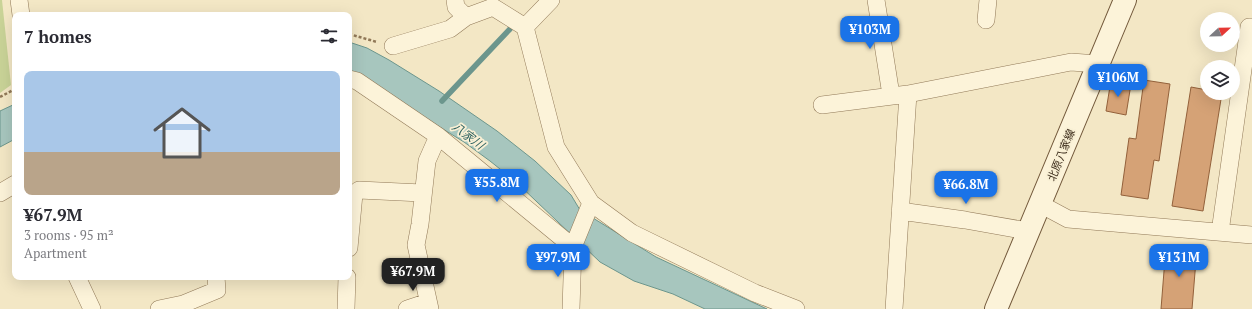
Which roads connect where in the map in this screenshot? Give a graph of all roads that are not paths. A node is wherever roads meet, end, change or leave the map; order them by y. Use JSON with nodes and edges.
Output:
{"nodes":[{"id":1,"x":19,"y":0,"type":"edge"},
{"id":2,"x":455,"y":0,"type":"edge"},
{"id":3,"x":550,"y":0,"type":"edge"},
{"id":4,"x":876,"y":0,"type":"edge"},
{"id":5,"x":988,"y":0,"type":"edge"},
{"id":6,"x":1125,"y":0,"type":"edge"},
{"id":7,"x":21,"y":12,"type":"edge"},
{"id":8,"x":466,"y":17,"type":"junction"},
{"id":9,"x":986,"y":20,"type":"dead end"},
{"id":10,"x":526,"y":27,"type":"junction"},
{"id":11,"x":1252,"y":27,"type":"edge"},
{"id":12,"x":393,"y":46,"type":"road end"},
{"id":13,"x":1098,"y":64,"type":"junction"},
{"id":14,"x":352,"y":80,"type":"edge"},
{"id":15,"x":900,"y":94,"type":"junction"},
{"id":16,"x":822,"y":105,"type":"dead end"},
{"id":17,"x":438,"y":136,"type":"junction"},
{"id":18,"x":12,"y":186,"type":"edge"},
{"id":19,"x":0,"y":192,"type":"edge"},
{"id":20,"x":422,"y":193,"type":"junction"},
{"id":21,"x":591,"y":203,"type":"junction"},
{"id":22,"x":352,"y":204,"type":"edge"},
{"id":23,"x":1040,"y":204,"type":"junction"},
{"id":24,"x":900,"y":211,"type":"junction"},
{"id":25,"x":1028,"y":231,"type":"junction"},
{"id":26,"x":1220,"y":232,"type":"junction"},
{"id":27,"x":1252,"y":235,"type":"edge"},
{"id":28,"x":573,"y":247,"type":"junction"},
{"id":29,"x":79,"y":280,"type":"edge"},
{"id":30,"x":216,"y":280,"type":"edge"},
{"id":31,"x":347,"y":280,"type":"edge"},
{"id":32,"x":429,"y":306,"type":"edge"},
{"id":33,"x":92,"y":309,"type":"edge"},
{"id":34,"x":159,"y":309,"type":"edge"},
{"id":35,"x":346,"y":309,"type":"edge"},
{"id":36,"x":407,"y":309,"type":"edge"},
{"id":37,"x":571,"y":309,"type":"edge"},
{"id":38,"x":796,"y":309,"type":"edge"},
{"id":39,"x":894,"y":309,"type":"edge"},
{"id":40,"x":996,"y":309,"type":"edge"}],
"edges":[{"from":1,"to":7,"type":"street"},
{"from":2,"to":8,"type":"street"},
{"from":3,"to":10,"type":"street"},
{"from":4,"to":15,"type":"street"},
{"from":5,"to":9,"type":"street"},
{"from":6,"to":13,"type":"main road","name":"北原八家線"},
{"from":8,"to":10,"type":"street"},
{"from":8,"to":12,"type":"street"},
{"from":10,"to":21,"type":"street"},
{"from":11,"to":26,"type":"street"},
{"from":13,"to":15,"type":"street"},
{"from":13,"to":23,"type":"main road","name":"北原八家線"},
{"from":14,"to":17,"type":"street"},
{"from":15,"to":16,"type":"street"},
{"from":15,"to":24,"type":"street"},
{"from":17,"to":20,"type":"street"},
{"from":17,"to":28,"type":"street"},
{"from":18,"to":19,"type":"street"},
{"from":20,"to":22,"type":"street"},
{"from":20,"to":32,"type":"street"},
{"from":21,"to":28,"type":"street"},
{"from":21,"to":38,"type":"street"},
{"from":23,"to":25,"type":"main road","name":"北原八家線"},
{"from":23,"to":26,"type":"street"},
{"from":24,"to":25,"type":"street"},
{"from":24,"to":39,"type":"street"},
{"from":25,"to":40,"type":"main road","name":"北原八家線"},
{"from":26,"to":27,"type":"street"},
{"from":28,"to":37,"type":"street"},
{"from":29,"to":33,"type":"street"},
{"from":30,"to":34,"type":"street"},
{"from":31,"to":35,"type":"street"},
{"from":32,"to":36,"type":"street"}]}
